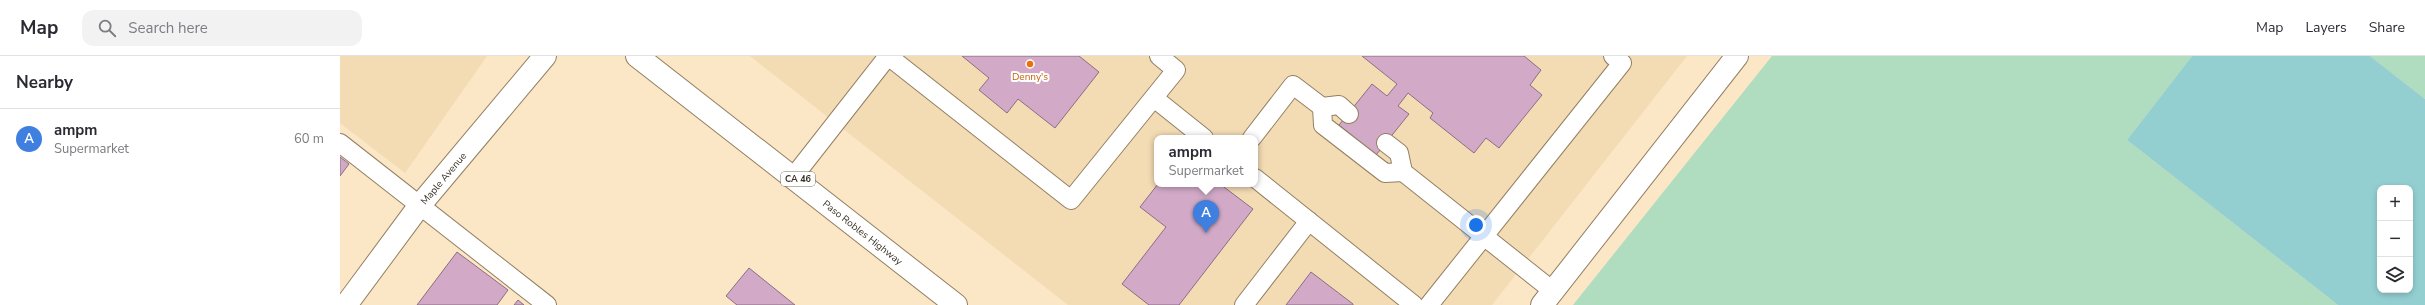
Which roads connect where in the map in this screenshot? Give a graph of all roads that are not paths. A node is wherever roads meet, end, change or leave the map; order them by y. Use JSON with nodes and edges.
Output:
{"nodes":[{"id":1,"x":545,"y":56,"type":"edge"},
{"id":2,"x":637,"y":56,"type":"edge"},
{"id":3,"x":888,"y":56,"type":"edge"},
{"id":4,"x":1159,"y":56,"type":"edge"},
{"id":5,"x":1613,"y":56,"type":"edge"},
{"id":6,"x":1738,"y":56,"type":"edge"},
{"id":7,"x":1154,"y":98,"type":"junction"},
{"id":8,"x":1322,"y":107,"type":"junction"},
{"id":9,"x":1349,"y":114,"type":"dead end"},
{"id":10,"x":1200,"y":135,"type":"edge"},
{"id":11,"x":1254,"y":135,"type":"edge"},
{"id":12,"x":340,"y":143,"type":"edge"},
{"id":13,"x":1386,"y":143,"type":"dead end"},
{"id":14,"x":1403,"y":172,"type":"junction"},
{"id":15,"x":794,"y":176,"type":"junction"},
{"id":16,"x":1258,"y":180,"type":"edge"},
{"id":17,"x":420,"y":205,"type":"junction"},
{"id":18,"x":1309,"y":221,"type":"junction"},
{"id":19,"x":1484,"y":236,"type":"junction"},
{"id":20,"x":1548,"y":298,"type":"edge"},
{"id":21,"x":346,"y":305,"type":"edge"},
{"id":22,"x":547,"y":305,"type":"edge"},
{"id":23,"x":956,"y":305,"type":"edge"},
{"id":24,"x":1244,"y":305,"type":"edge"},
{"id":25,"x":1416,"y":305,"type":"edge"}],
"edges":[{"from":1,"to":17,"type":"main road","name":"Maple Avenue"},
{"from":2,"to":15,"type":"main road","name":"Paso Robles Highway","number":"CA 46"},
{"from":3,"to":7,"type":"lane"},
{"from":3,"to":15,"type":"lane"},
{"from":4,"to":7,"type":"lane"},
{"from":5,"to":19,"type":"lane"},
{"from":6,"to":20,"type":"main road"},
{"from":7,"to":10,"type":"lane"},
{"from":8,"to":9,"type":"lane"},
{"from":8,"to":11,"type":"lane"},
{"from":8,"to":14,"type":"lane"},
{"from":12,"to":17,"type":"lane"},
{"from":13,"to":14,"type":"lane"},
{"from":14,"to":19,"type":"lane"},
{"from":15,"to":23,"type":"main road","name":"Paso Robles Highway","number":"CA 46"},
{"from":16,"to":18,"type":"lane"},
{"from":17,"to":21,"type":"main road","name":"Maple Avenue"},
{"from":17,"to":22,"type":"lane"},
{"from":18,"to":24,"type":"lane"},
{"from":18,"to":25,"type":"lane"},
{"from":19,"to":20,"type":"lane"},
{"from":19,"to":25,"type":"lane"}]}
